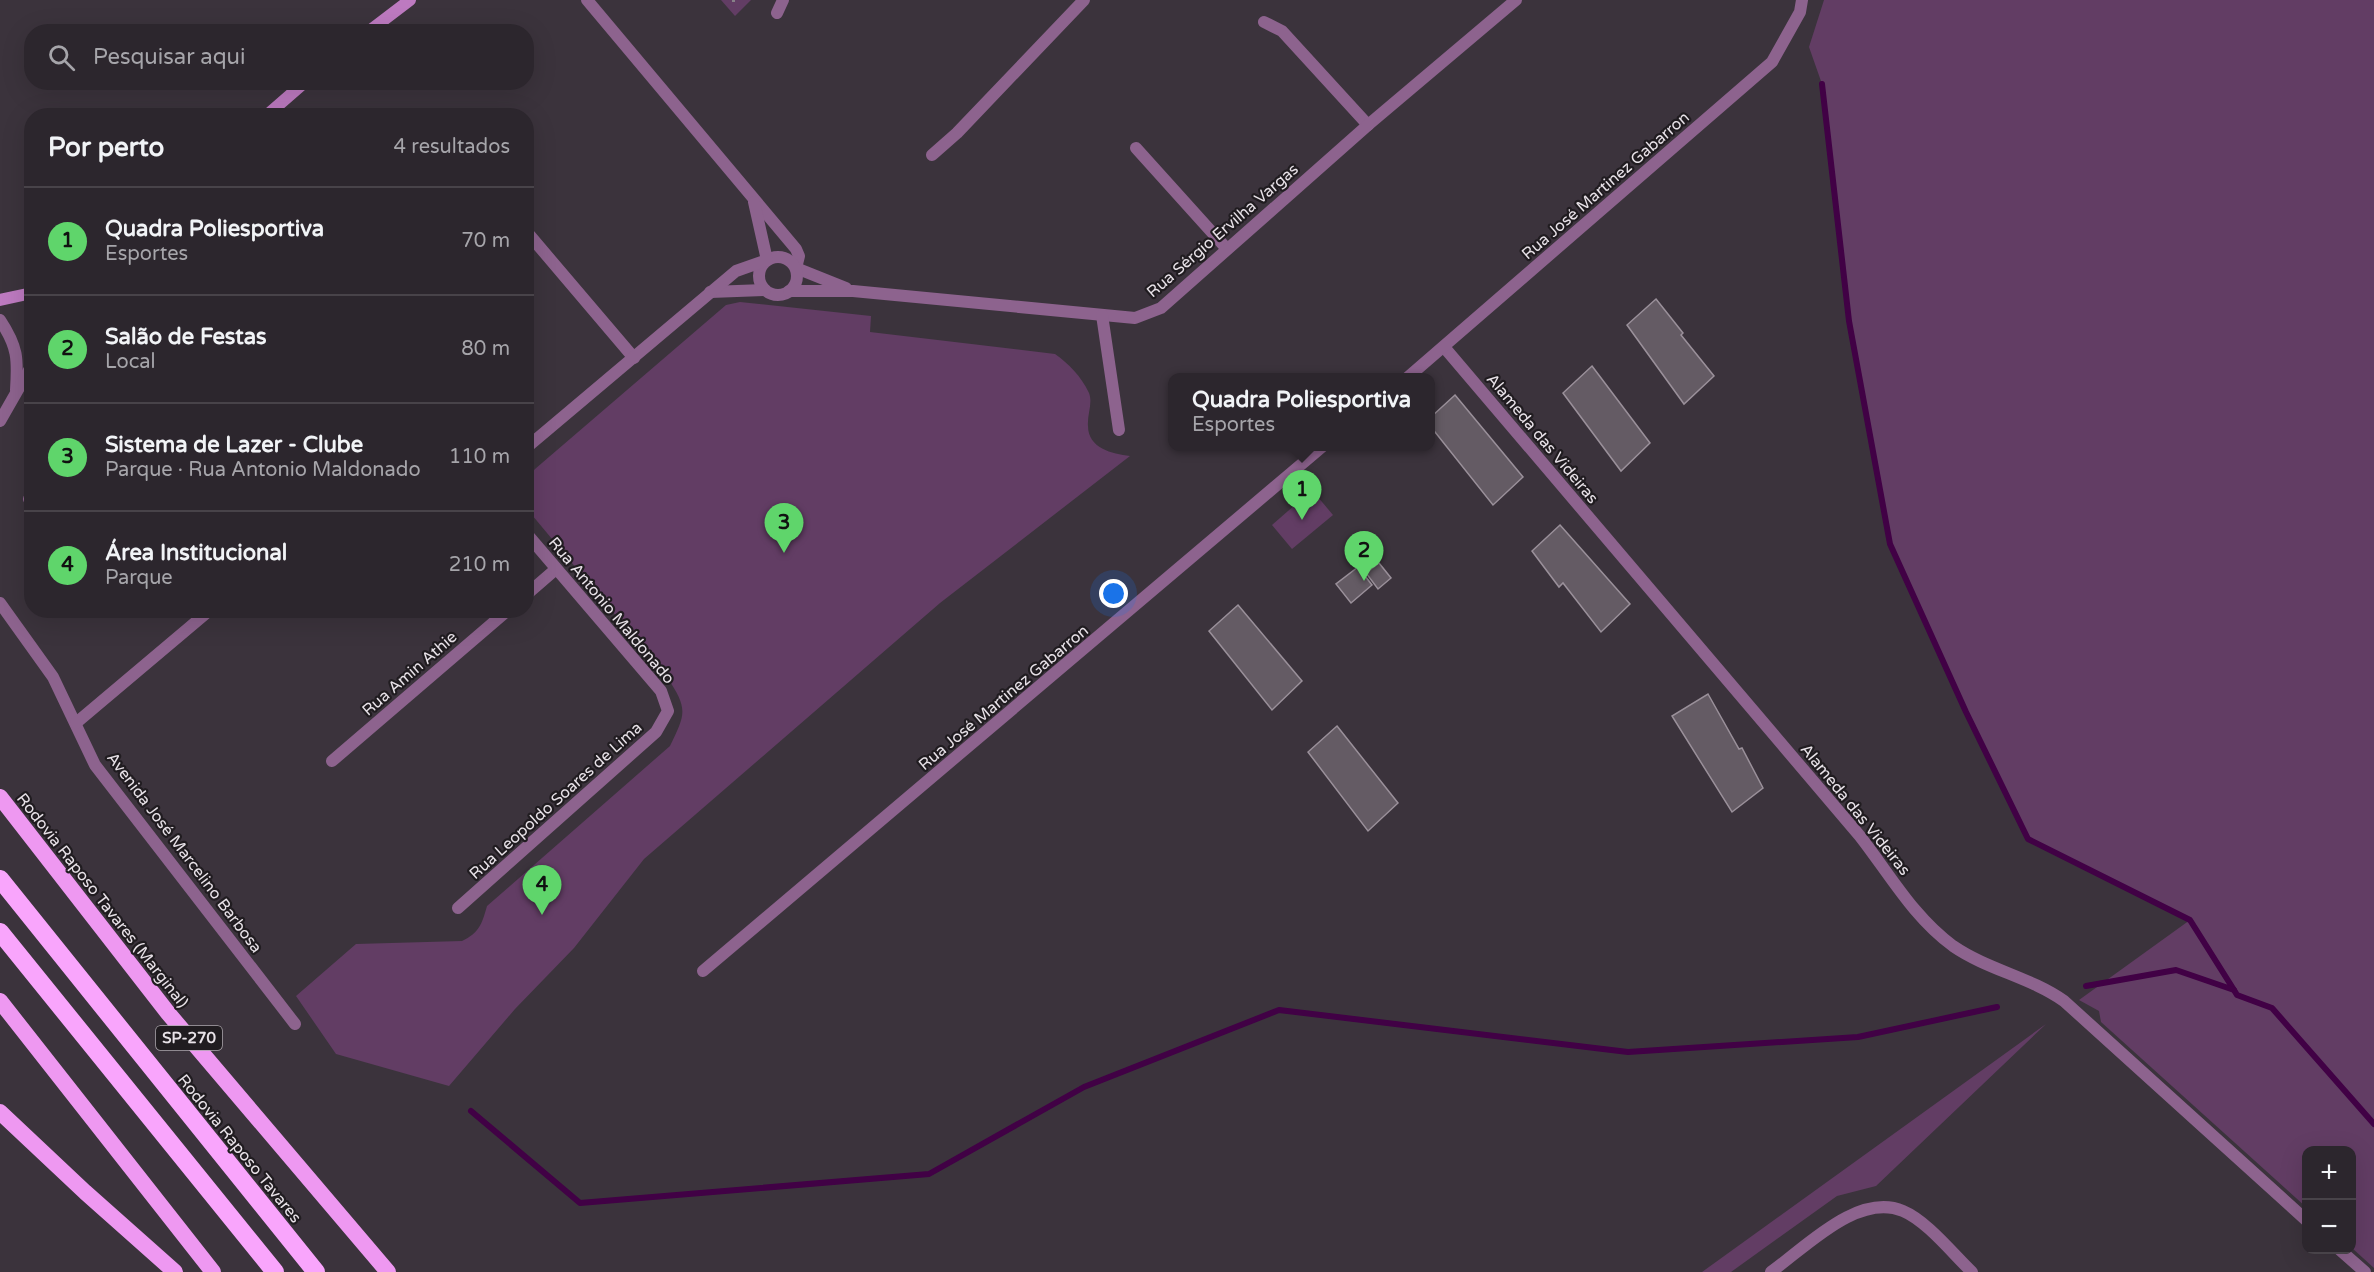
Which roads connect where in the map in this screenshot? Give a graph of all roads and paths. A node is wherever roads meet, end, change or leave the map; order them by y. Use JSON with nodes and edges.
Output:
{"nodes":[{"id":1,"x":410,"y":0,"type":"edge"},
{"id":2,"x":587,"y":0,"type":"edge"},
{"id":3,"x":783,"y":0,"type":"edge"},
{"id":4,"x":1084,"y":0,"type":"edge"},
{"id":5,"x":1514,"y":0,"type":"edge"},
{"id":6,"x":1802,"y":0,"type":"edge"},
{"id":7,"x":777,"y":12,"type":"dead end"},
{"id":8,"x":1264,"y":22,"type":"dead end"},
{"id":9,"x":378,"y":24,"type":"edge"},
{"id":10,"x":297,"y":90,"type":"edge"},
{"id":11,"x":275,"y":108,"type":"edge"},
{"id":12,"x":1368,"y":125,"type":"junction"},
{"id":13,"x":1136,"y":148,"type":"dead end"},
{"id":14,"x":932,"y":155,"type":"dead end"},
{"id":15,"x":754,"y":201,"type":"junction"},
{"id":16,"x":534,"y":240,"type":"edge"},
{"id":17,"x":1227,"y":249,"type":"junction"},
{"id":18,"x":767,"y":260,"type":"junction"},
{"id":19,"x":796,"y":268,"type":"junction"},
{"id":20,"x":765,"y":290,"type":"junction"},
{"id":21,"x":789,"y":291,"type":"junction"},
{"id":22,"x":853,"y":291,"type":"junction"},
{"id":23,"x":710,"y":292,"type":"junction"},
{"id":24,"x":24,"y":295,"type":"edge"},
{"id":25,"x":0,"y":300,"type":"edge"},
{"id":26,"x":1102,"y":315,"type":"junction"},
{"id":27,"x":0,"y":320,"type":"edge"},
{"id":28,"x":1444,"y":347,"type":"junction"},
{"id":29,"x":634,"y":358,"type":"junction"},
{"id":30,"x":1413,"y":373,"type":"edge"},
{"id":31,"x":24,"y":378,"type":"edge"},
{"id":32,"x":16,"y":390,"type":"junction"},
{"id":33,"x":0,"y":421,"type":"edge"},
{"id":34,"x":1119,"y":430,"type":"dead end"},
{"id":35,"x":534,"y":441,"type":"edge"},
{"id":36,"x":1318,"y":451,"type":"edge"},
{"id":37,"x":534,"y":543,"type":"edge"},
{"id":38,"x":556,"y":569,"type":"junction"},
{"id":39,"x":534,"y":588,"type":"edge"},
{"id":40,"x":0,"y":603,"type":"edge"},
{"id":41,"x":201,"y":618,"type":"edge"},
{"id":42,"x":499,"y":618,"type":"edge"},
{"id":43,"x":668,"y":711,"type":"joint"},
{"id":44,"x":76,"y":723,"type":"junction"},
{"id":45,"x":332,"y":761,"type":"dead end"},
{"id":46,"x":0,"y":797,"type":"edge"},
{"id":47,"x":0,"y":879,"type":"edge"},
{"id":48,"x":458,"y":908,"type":"dead end"},
{"id":49,"x":0,"y":933,"type":"edge"},
{"id":50,"x":703,"y":971,"type":"dead end"},
{"id":51,"x":0,"y":1001,"type":"edge"},
{"id":52,"x":296,"y":1024,"type":"dead end"},
{"id":53,"x":0,"y":1112,"type":"edge"},
{"id":54,"x":2302,"y":1215,"type":"edge"},
{"id":55,"x":2345,"y":1254,"type":"edge"},
{"id":56,"x":175,"y":1272,"type":"edge"},
{"id":57,"x":213,"y":1272,"type":"edge"},
{"id":58,"x":275,"y":1272,"type":"edge"},
{"id":59,"x":316,"y":1272,"type":"edge"},
{"id":60,"x":388,"y":1272,"type":"edge"},
{"id":61,"x":1772,"y":1272,"type":"edge"},
{"id":62,"x":1972,"y":1272,"type":"edge"},
{"id":63,"x":2365,"y":1272,"type":"edge"}],
"edges":[{"from":1,"to":9,"type":"main road"},
{"from":2,"to":15,"type":"street"},
{"from":3,"to":7,"type":"street"},
{"from":4,"to":14,"type":"street"},
{"from":5,"to":12,"type":"street","name":"Rua Sérgio Ervilha Vargas"},
{"from":6,"to":28,"type":"street","name":"Rua José Martinez Gabarron"},
{"from":8,"to":12,"type":"street"},
{"from":10,"to":11,"type":"main road"},
{"from":12,"to":17,"type":"street","name":"Rua Sérgio Ervilha Vargas"},
{"from":13,"to":17,"type":"street"},
{"from":15,"to":18,"type":"street"},
{"from":15,"to":19,"type":"street"},
{"from":16,"to":29,"type":"street"},
{"from":17,"to":26,"type":"street","name":"Rua Sérgio Ervilha Vargas"},
{"from":18,"to":19,"type":"street","name":"Rua Sérgio Ervilha Vargas"},
{"from":18,"to":20,"type":"street"},
{"from":18,"to":23,"type":"street","name":"Rua Sérgio Ervilha Vargas"},
{"from":19,"to":21,"type":"street"},
{"from":19,"to":22,"type":"street","name":"Rua Sérgio Ervilha Vargas"},
{"from":20,"to":21,"type":"street","name":"Rua Sérgio Ervilha Vargas"},
{"from":20,"to":23,"type":"street","name":"Rua Sérgio Ervilha Vargas"},
{"from":21,"to":22,"type":"street","name":"Rua Sérgio Ervilha Vargas"},
{"from":22,"to":26,"type":"street","name":"Rua Sérgio Ervilha Vargas"},
{"from":23,"to":29,"type":"street","name":"Rua Sérgio Ervilha Vargas"},
{"from":24,"to":25,"type":"main road"},
{"from":26,"to":34,"type":"street"},
{"from":27,"to":32,"type":"street"},
{"from":28,"to":30,"type":"street","name":"Rua José Martinez Gabarron"},
{"from":28,"to":54,"type":"street","name":"Alameda das Videiras"},
{"from":29,"to":35,"type":"street","name":"Rua Sérgio Ervilha Vargas"},
{"from":31,"to":32,"type":"street"},
{"from":32,"to":33,"type":"street"},
{"from":36,"to":50,"type":"street","name":"Rua José Martinez Gabarron"},
{"from":37,"to":38,"type":"street","name":"Rua Antonio Maldonado"},
{"from":38,"to":39,"type":"street"},
{"from":38,"to":43,"type":"street","name":"Rua Antonio Maldonado"},
{"from":40,"to":44,"type":"street","name":"Avenida José Marcelino Barbosa"},
{"from":41,"to":44,"type":"street"},
{"from":42,"to":45,"type":"street","name":"Rua Amin Athie"},
{"from":43,"to":48,"type":"street","name":"Rua Leopoldo Soares de Lima"},
{"from":44,"to":52,"type":"street","name":"Avenida José Marcelino Barbosa"},
{"from":46,"to":60,"type":"highway","name":"Rodovia Raposo Tavares (Marginal)","number":"SP-270"},
{"from":47,"to":59,"type":"highway","name":"Rodovia Raposo Tavares","number":"SP-270"},
{"from":49,"to":58,"type":"highway"},
{"from":51,"to":57,"type":"highway"},
{"from":53,"to":56,"type":"highway"},
{"from":55,"to":63,"type":"street"},
{"from":61,"to":62,"type":"street"}]}
